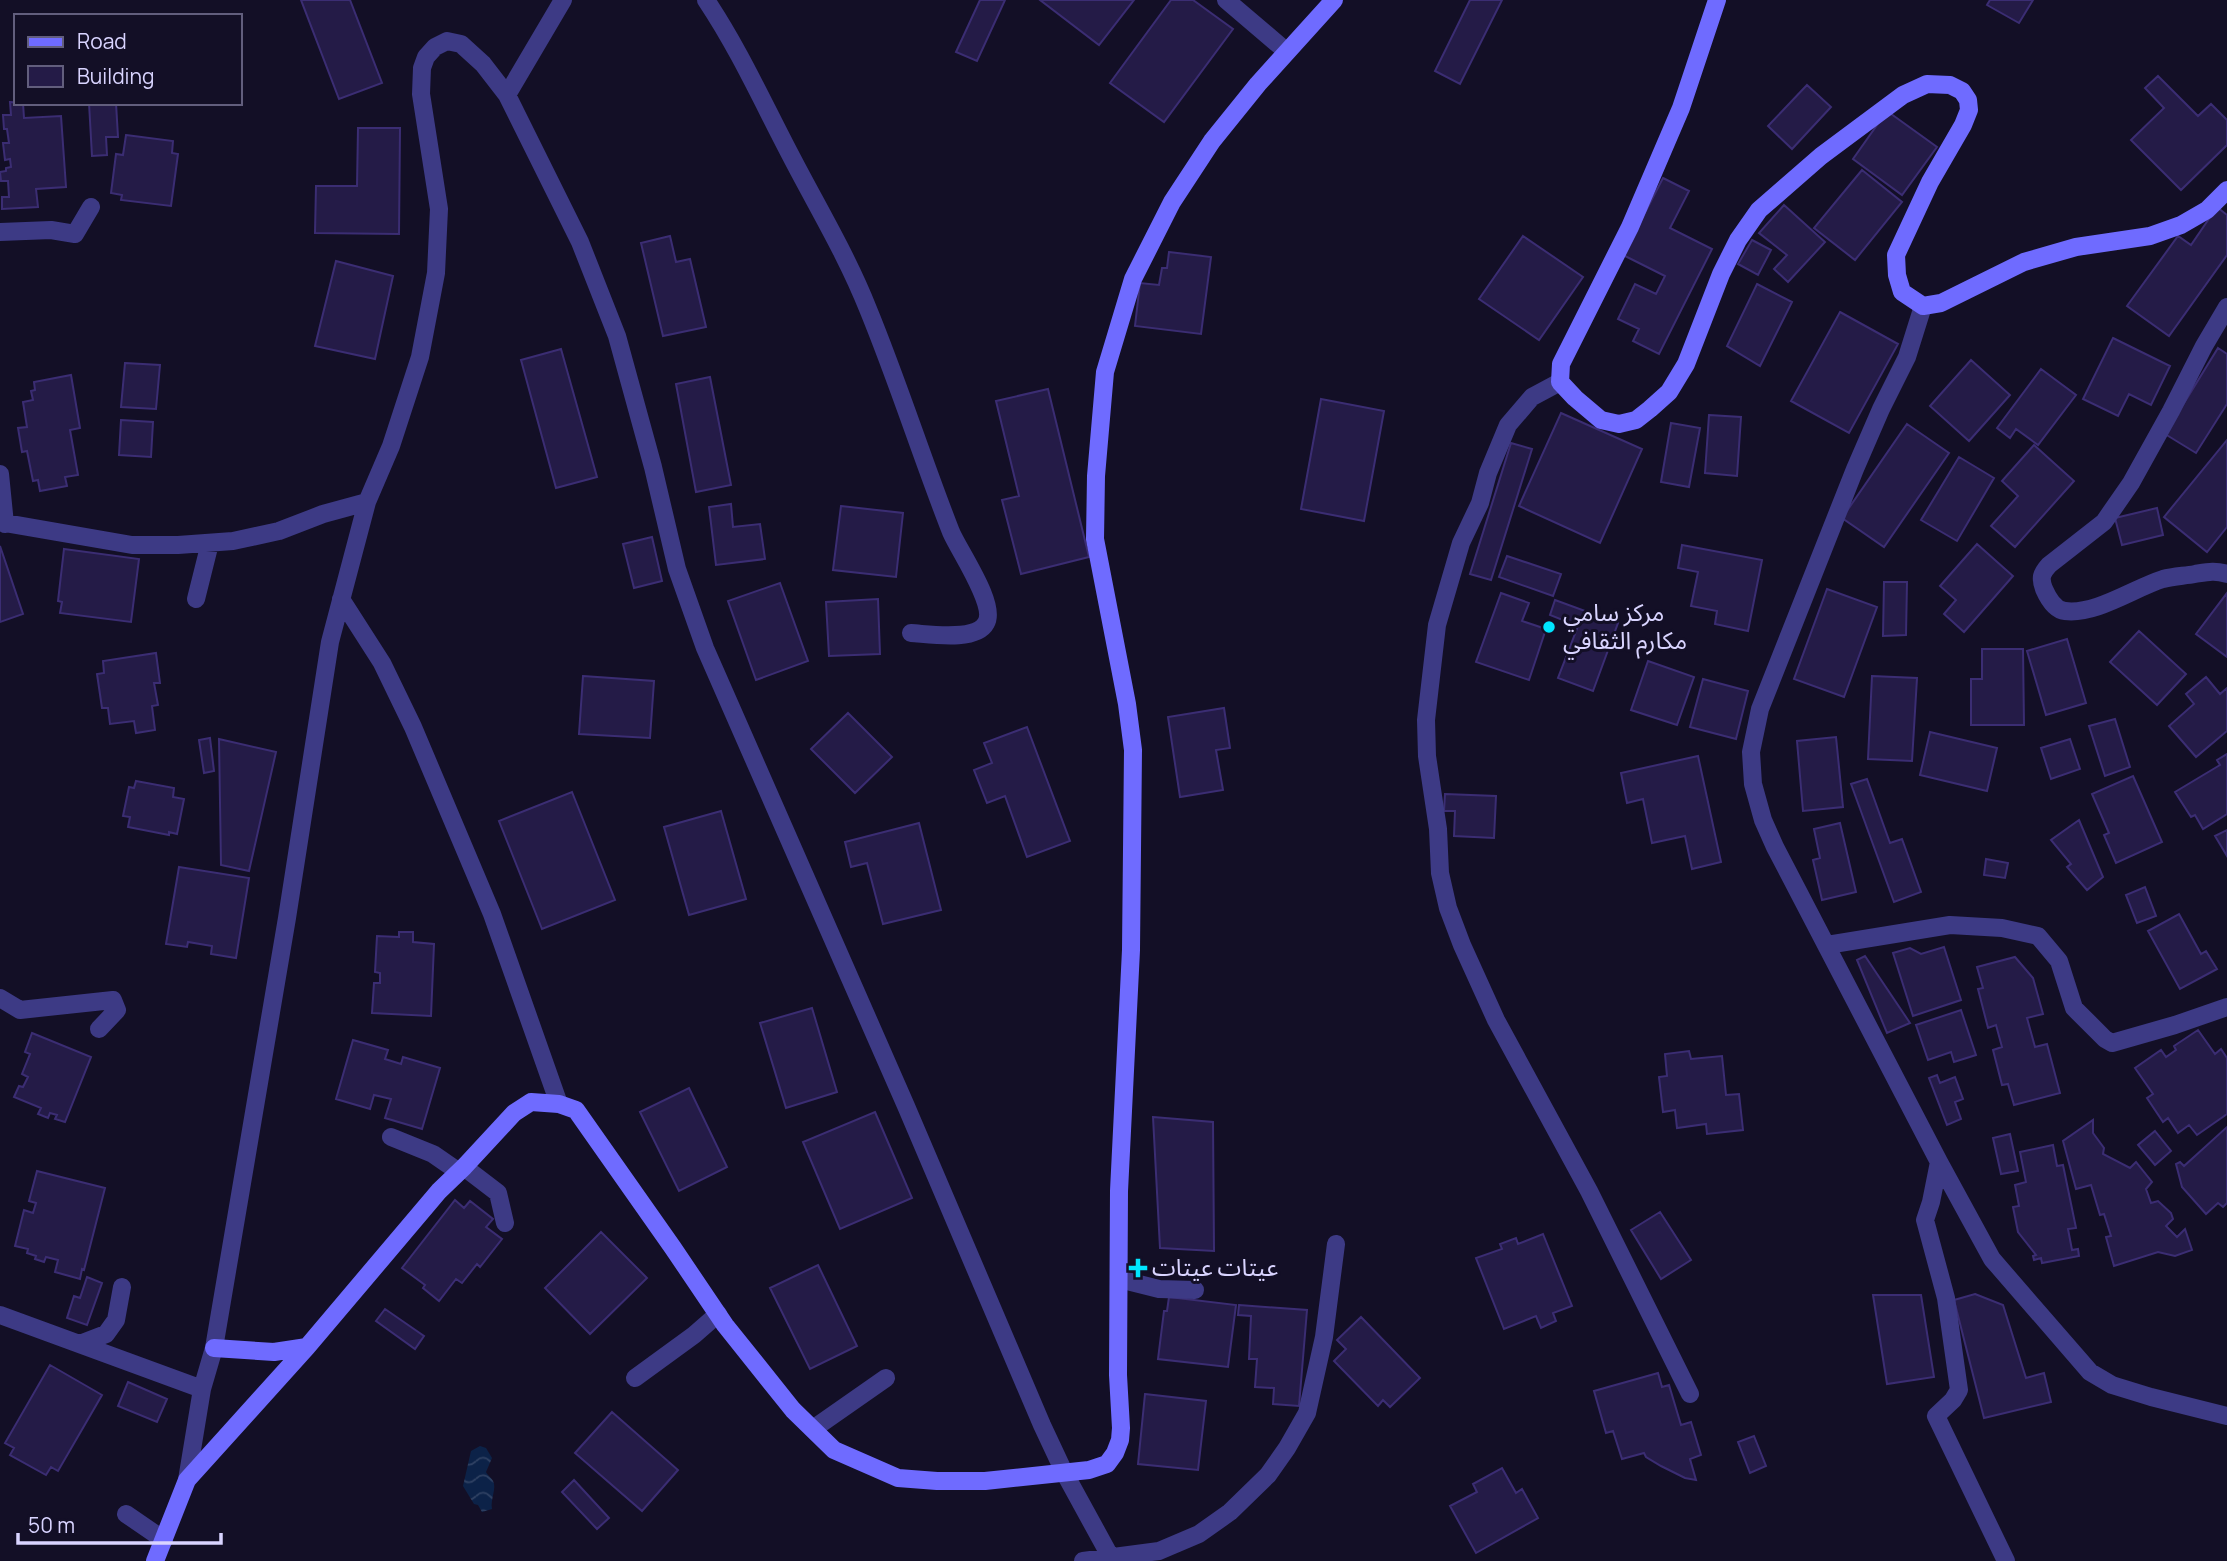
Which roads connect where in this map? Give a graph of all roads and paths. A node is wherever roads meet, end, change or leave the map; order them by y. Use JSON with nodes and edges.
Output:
{"nodes":[{"id":1,"x":563,"y":0,"type":"edge"},
{"id":2,"x":706,"y":0,"type":"edge"},
{"id":3,"x":1226,"y":0,"type":"edge"},
{"id":4,"x":1334,"y":0,"type":"edge"},
{"id":5,"x":1717,"y":0,"type":"edge"},
{"id":6,"x":1286,"y":51,"type":"junction"},
{"id":7,"x":507,"y":95,"type":"junction"},
{"id":8,"x":2227,"y":190,"type":"edge"},
{"id":9,"x":91,"y":207,"type":"dead end"},
{"id":10,"x":0,"y":232,"type":"edge"},
{"id":11,"x":1923,"y":306,"type":"junction"},
{"id":12,"x":2227,"y":307,"type":"edge"},
{"id":13,"x":1560,"y":382,"type":"junction"},
{"id":14,"x":0,"y":474,"type":"edge"},
{"id":15,"x":367,"y":502,"type":"junction"},
{"id":16,"x":2,"y":523,"type":"edge"},
{"id":17,"x":210,"y":543,"type":"junction"},
{"id":18,"x":2227,"y":574,"type":"edge"},
{"id":19,"x":196,"y":599,"type":"dead end"},
{"id":20,"x":341,"y":599,"type":"junction"},
{"id":21,"x":911,"y":633,"type":"dead end"},
{"id":22,"x":1827,"y":945,"type":"junction"},
{"id":23,"x":0,"y":998,"type":"edge"},
{"id":24,"x":2225,"y":1013,"type":"edge"},
{"id":25,"x":99,"y":1029,"type":"dead end"},
{"id":26,"x":559,"y":1104,"type":"junction"},
{"id":27,"x":391,"y":1137,"type":"dead end"},
{"id":28,"x":1939,"y":1162,"type":"junction"},
{"id":29,"x":462,"y":1170,"type":"junction"},
{"id":30,"x":505,"y":1223,"type":"dead end"},
{"id":31,"x":1336,"y":1244,"type":"dead end"},
{"id":32,"x":1119,"y":1279,"type":"junction"},
{"id":33,"x":122,"y":1287,"type":"dead end"},
{"id":34,"x":1195,"y":1290,"type":"dead end"},
{"id":35,"x":718,"y":1314,"type":"junction"},
{"id":36,"x":0,"y":1315,"type":"edge"},
{"id":37,"x":80,"y":1344,"type":"junction"},
{"id":38,"x":214,"y":1348,"type":"junction"},
{"id":39,"x":307,"y":1348,"type":"junction"},
{"id":40,"x":635,"y":1378,"type":"dead end"},
{"id":41,"x":886,"y":1378,"type":"dead end"},
{"id":42,"x":202,"y":1388,"type":"junction"},
{"id":43,"x":1690,"y":1394,"type":"dead end"},
{"id":44,"x":2227,"y":1416,"type":"edge"},
{"id":45,"x":813,"y":1429,"type":"junction"},
{"id":46,"x":1064,"y":1472,"type":"junction"},
{"id":47,"x":187,"y":1480,"type":"junction"},
{"id":48,"x":126,"y":1514,"type":"dead end"},
{"id":49,"x":164,"y":1540,"type":"junction"},
{"id":50,"x":1110,"y":1559,"type":"edge"},
{"id":51,"x":155,"y":1561,"type":"edge"},
{"id":52,"x":1083,"y":1561,"type":"edge"},
{"id":53,"x":2006,"y":1561,"type":"edge"}],
"edges":[{"from":1,"to":7,"type":"street"},
{"from":2,"to":21,"type":"street"},
{"from":3,"to":6,"type":"street"},
{"from":4,"to":6,"type":"main road"},
{"from":5,"to":13,"type":"main road"},
{"from":6,"to":32,"type":"main road"},
{"from":7,"to":15,"type":"street"},
{"from":7,"to":46,"type":"street"},
{"from":8,"to":11,"type":"main road"},
{"from":9,"to":10,"type":"street"},
{"from":11,"to":13,"type":"main road"},
{"from":11,"to":22,"type":"street"},
{"from":12,"to":18,"type":"street"},
{"from":13,"to":43,"type":"street"},
{"from":14,"to":16,"type":"street"},
{"from":15,"to":17,"type":"street"},
{"from":15,"to":20,"type":"street"},
{"from":16,"to":17,"type":"street"},
{"from":17,"to":19,"type":"street"},
{"from":20,"to":26,"type":"street"},
{"from":20,"to":38,"type":"street"},
{"from":22,"to":24,"type":"street"},
{"from":22,"to":28,"type":"street"},
{"from":23,"to":25,"type":"street"},
{"from":26,"to":29,"type":"main road"},
{"from":26,"to":35,"type":"main road"},
{"from":27,"to":29,"type":"street"},
{"from":28,"to":44,"type":"street"},
{"from":28,"to":53,"type":"street"},
{"from":29,"to":30,"type":"street"},
{"from":29,"to":39,"type":"main road"},
{"from":31,"to":50,"type":"street"},
{"from":32,"to":34,"type":"street"},
{"from":32,"to":46,"type":"main road"},
{"from":33,"to":37,"type":"street"},
{"from":35,"to":40,"type":"street"},
{"from":35,"to":45,"type":"main road"},
{"from":36,"to":37,"type":"street"},
{"from":37,"to":42,"type":"street"},
{"from":38,"to":39,"type":"main road"},
{"from":38,"to":42,"type":"street"},
{"from":39,"to":47,"type":"main road"},
{"from":41,"to":45,"type":"street"},
{"from":42,"to":47,"type":"street"},
{"from":45,"to":46,"type":"main road"},
{"from":46,"to":50,"type":"street"},
{"from":47,"to":49,"type":"main road"},
{"from":48,"to":49,"type":"street"},
{"from":49,"to":51,"type":"main road"},
{"from":50,"to":52,"type":"street"}]}
